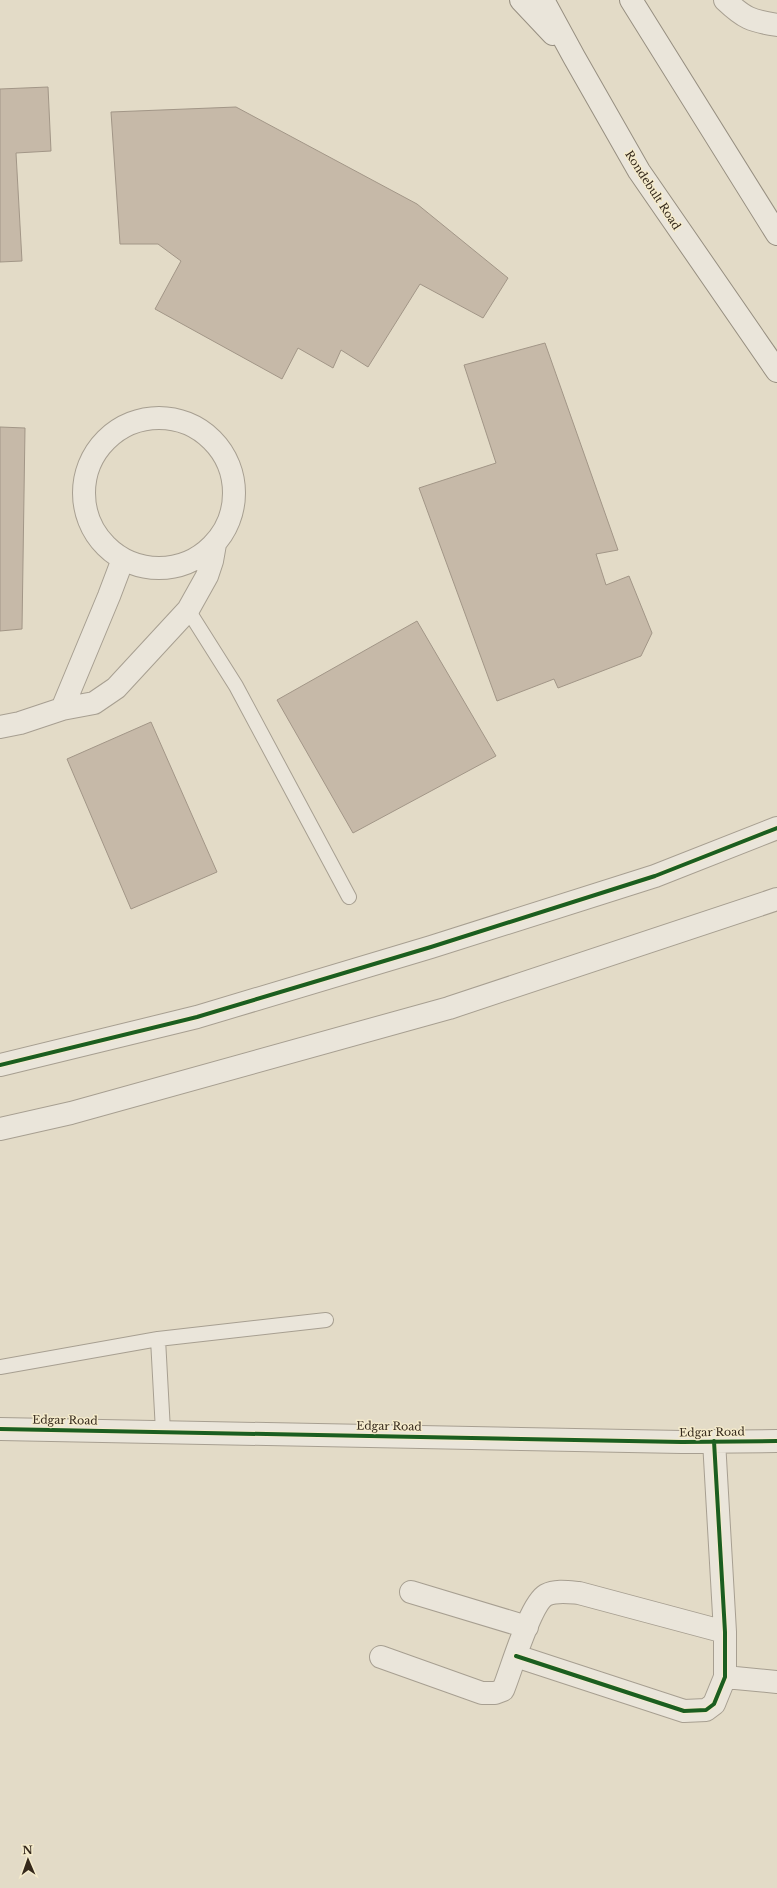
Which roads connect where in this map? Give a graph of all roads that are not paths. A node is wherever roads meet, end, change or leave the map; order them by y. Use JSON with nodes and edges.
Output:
{"nodes":[{"id":1,"x":521,"y":0,"type":"edge"},
{"id":2,"x":543,"y":0,"type":"edge"},
{"id":3,"x":631,"y":0,"type":"edge"},
{"id":4,"x":725,"y":0,"type":"edge"},
{"id":5,"x":777,"y":25,"type":"edge"},
{"id":6,"x":574,"y":57,"type":"junction"},
{"id":7,"x":777,"y":234,"type":"edge"},
{"id":8,"x":777,"y":371,"type":"edge"},
{"id":9,"x":215,"y":544,"type":"junction"},
{"id":10,"x":123,"y":559,"type":"junction"},
{"id":11,"x":188,"y":610,"type":"junction"},
{"id":12,"x":62,"y":709,"type":"junction"},
{"id":13,"x":0,"y":727,"type":"edge"},
{"id":14,"x":777,"y":828,"type":"edge"},
{"id":15,"x":349,"y":897,"type":"dead end"},
{"id":16,"x":777,"y":899,"type":"edge"},
{"id":17,"x":0,"y":1065,"type":"edge"},
{"id":18,"x":0,"y":1129,"type":"edge"},
{"id":19,"x":326,"y":1320,"type":"dead end"},
{"id":20,"x":158,"y":1339,"type":"junction"},
{"id":21,"x":0,"y":1366,"type":"edge"},
{"id":22,"x":0,"y":1429,"type":"edge"},
{"id":23,"x":163,"y":1431,"type":"junction"},
{"id":24,"x":714,"y":1440,"type":"junction"},
{"id":25,"x":777,"y":1441,"type":"edge"},
{"id":26,"x":412,"y":1592,"type":"dead end"},
{"id":27,"x":526,"y":1627,"type":"junction"},
{"id":28,"x":725,"y":1632,"type":"junction"},
{"id":29,"x":516,"y":1656,"type":"junction"},
{"id":30,"x":381,"y":1657,"type":"dead end"},
{"id":31,"x":725,"y":1677,"type":"junction"},
{"id":32,"x":777,"y":1682,"type":"edge"}],
"edges":[{"from":1,"to":6,"type":"street"},
{"from":2,"to":6,"type":"street","name":"Rondebult Road"},
{"from":3,"to":7,"type":"street"},
{"from":4,"to":5,"type":"street"},
{"from":6,"to":8,"type":"street","name":"Rondebult Road"},
{"from":9,"to":10,"type":"street"},
{"from":9,"to":10,"type":"street"},
{"from":9,"to":11,"type":"street"},
{"from":10,"to":12,"type":"street"},
{"from":11,"to":12,"type":"street"},
{"from":11,"to":15,"type":"lane"},
{"from":12,"to":13,"type":"street"},
{"from":14,"to":17,"type":"street"},
{"from":16,"to":18,"type":"street"},
{"from":19,"to":20,"type":"lane"},
{"from":20,"to":21,"type":"lane"},
{"from":20,"to":23,"type":"lane"},
{"from":22,"to":23,"type":"street","name":"Edgar Road"},
{"from":23,"to":24,"type":"street","name":"Edgar Road"},
{"from":24,"to":25,"type":"street","name":"Edgar Road"},
{"from":24,"to":28,"type":"street"},
{"from":26,"to":27,"type":"street"},
{"from":27,"to":28,"type":"street"},
{"from":27,"to":29,"type":"street"},
{"from":28,"to":31,"type":"street"},
{"from":29,"to":30,"type":"street"},
{"from":29,"to":31,"type":"street"},
{"from":31,"to":32,"type":"street"}]}
